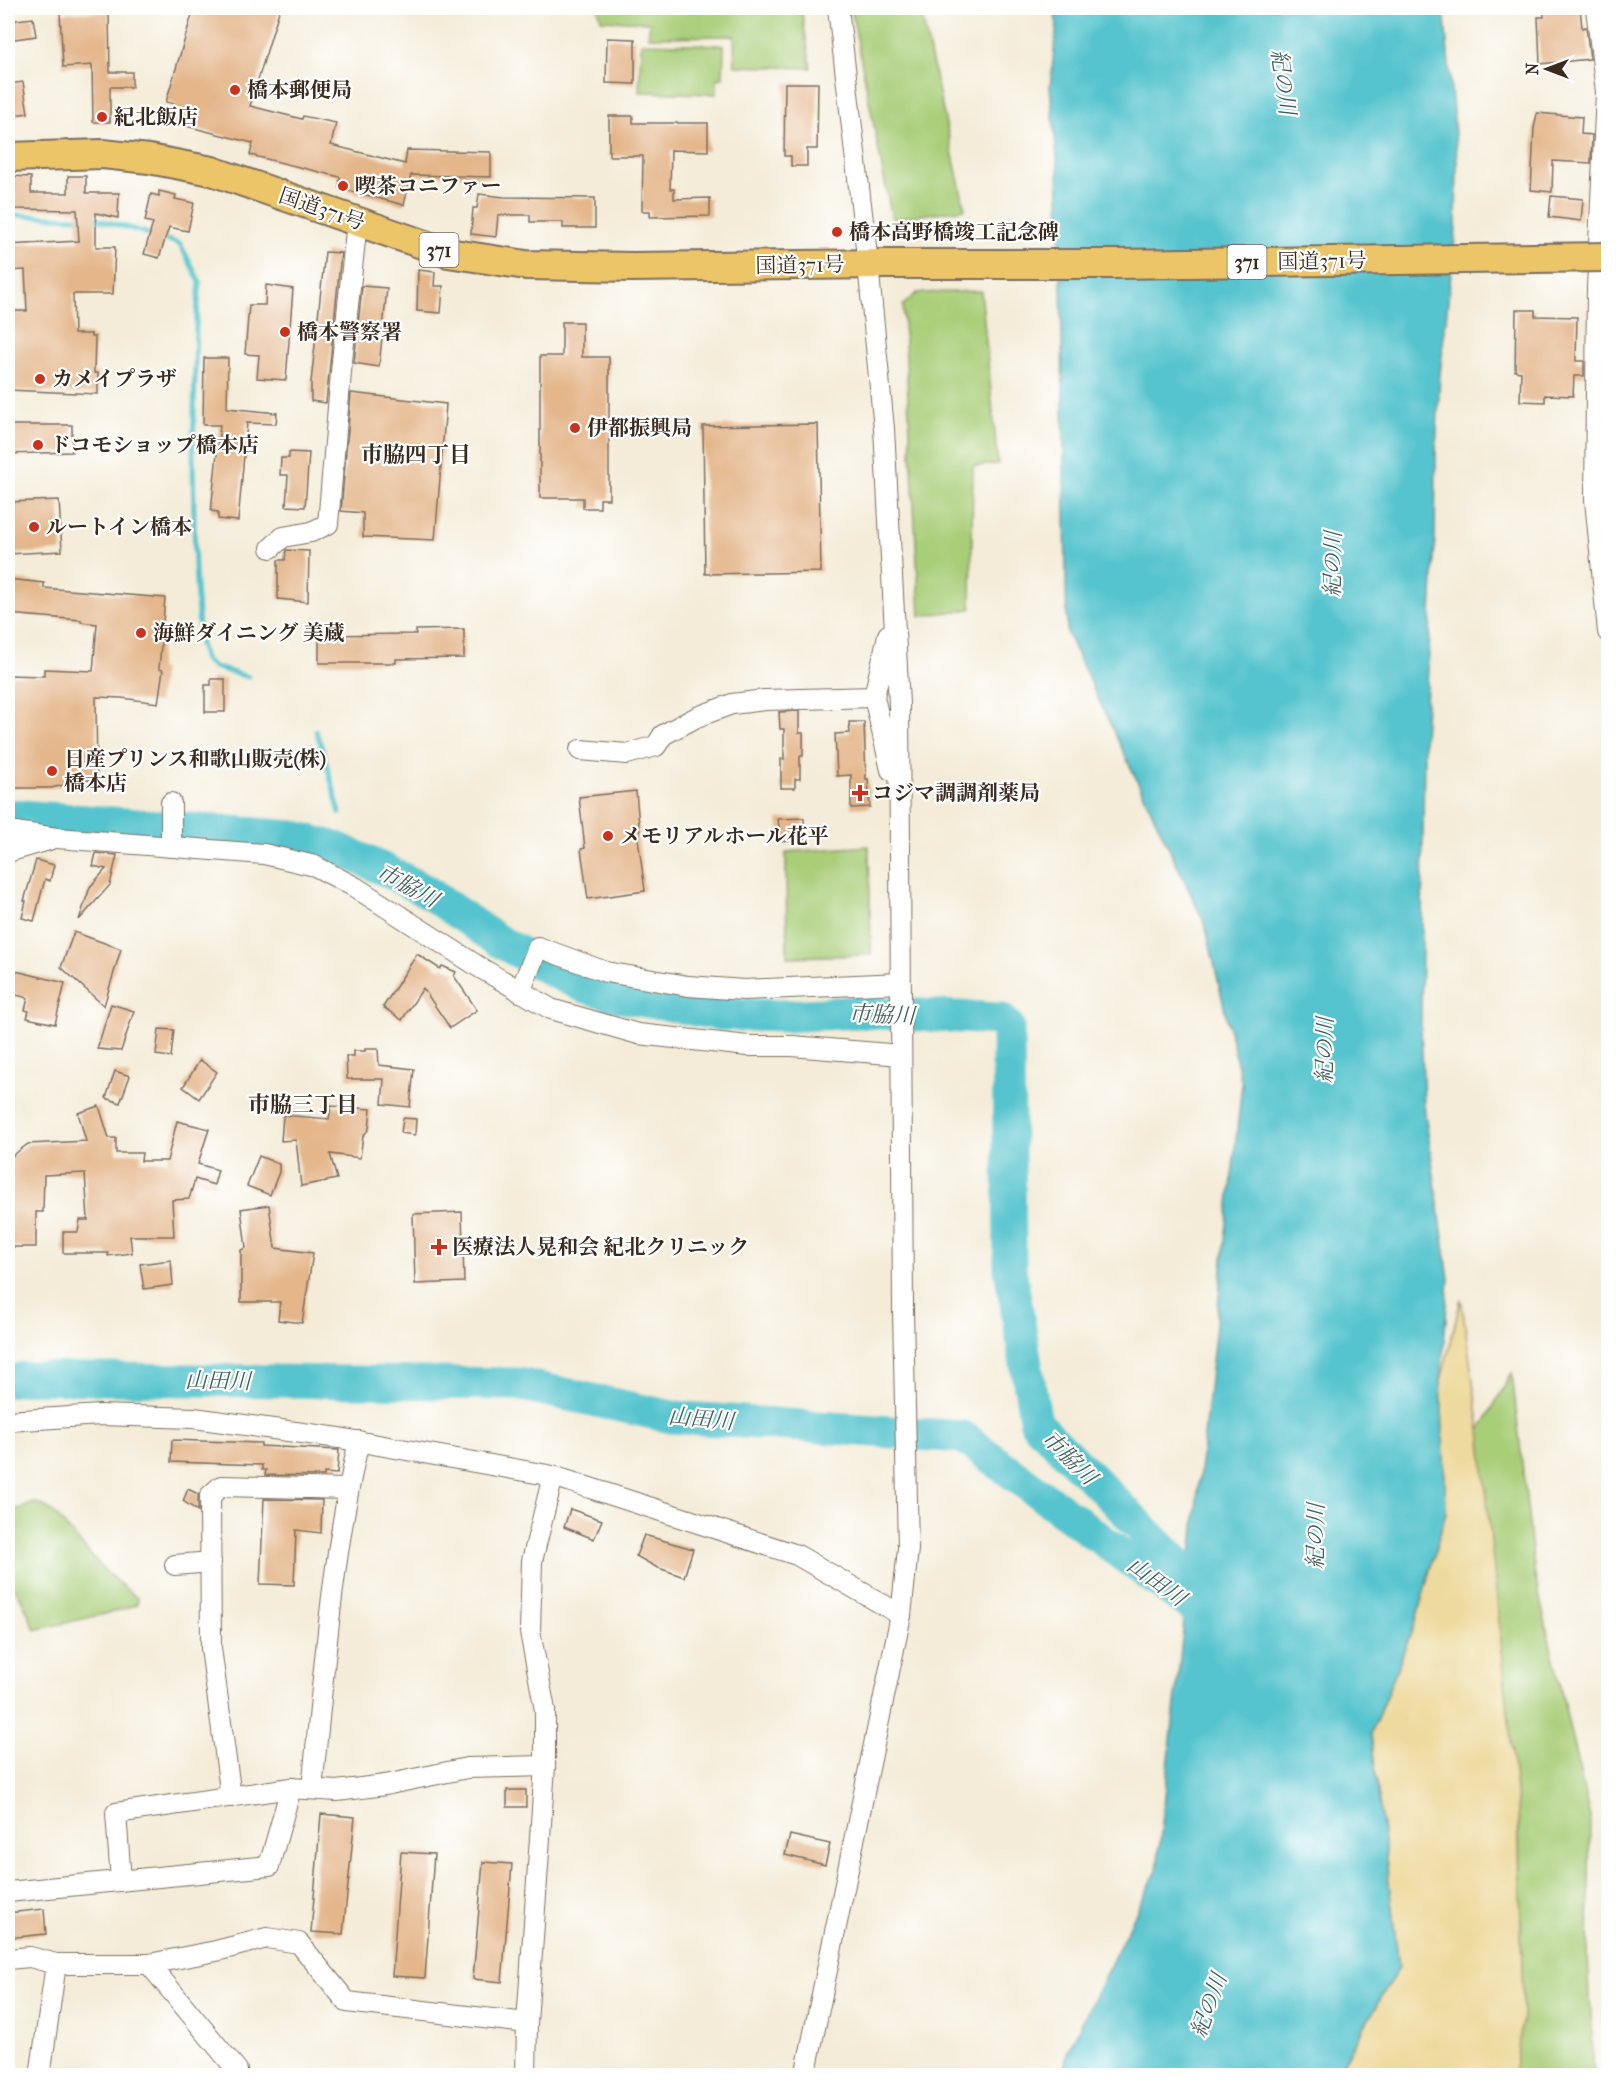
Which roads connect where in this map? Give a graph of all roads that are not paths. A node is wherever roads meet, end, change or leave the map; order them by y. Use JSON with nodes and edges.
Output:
{"nodes":[{"id":1,"x":838,"y":8,"type":"edge"},
{"id":2,"x":1596,"y":8,"type":"edge"},
{"id":3,"x":8,"y":157,"type":"edge"},
{"id":4,"x":357,"y":222,"type":"junction"},
{"id":5,"x":1604,"y":228,"type":"edge"},
{"id":6,"x":1608,"y":257,"type":"edge"},
{"id":7,"x":876,"y":264,"type":"junction"},
{"id":8,"x":1603,"y":288,"type":"edge"},
{"id":9,"x":271,"y":548,"type":"dead end"},
{"id":10,"x":893,"y":609,"type":"junction"},
{"id":11,"x":1608,"y":633,"type":"edge"},
{"id":12,"x":874,"y":697,"type":"junction"},
{"id":13,"x":580,"y":750,"type":"dead end"},
{"id":14,"x":171,"y":803,"type":"dead end"},
{"id":15,"x":899,"y":806,"type":"junction"},
{"id":16,"x":8,"y":831,"type":"edge"},
{"id":17,"x":57,"y":838,"type":"junction"},
{"id":18,"x":171,"y":847,"type":"junction"},
{"id":19,"x":8,"y":852,"type":"edge"},
{"id":20,"x":900,"y":983,"type":"junction"},
{"id":21,"x":520,"y":992,"type":"junction"},
{"id":22,"x":901,"y":1055,"type":"junction"},
{"id":23,"x":8,"y":1421,"type":"edge"},
{"id":24,"x":359,"y":1442,"type":"junction"},
{"id":25,"x":553,"y":1476,"type":"junction"},
{"id":26,"x":348,"y":1489,"type":"junction"},
{"id":27,"x":211,"y":1562,"type":"junction"},
{"id":28,"x":175,"y":1565,"type":"dead end"},
{"id":29,"x":901,"y":1615,"type":"junction"},
{"id":30,"x":545,"y":1766,"type":"junction"},
{"id":31,"x":291,"y":1788,"type":"junction"},
{"id":32,"x":312,"y":1790,"type":"junction"},
{"id":33,"x":231,"y":1797,"type":"junction"},
{"id":34,"x":121,"y":1881,"type":"junction"},
{"id":35,"x":8,"y":1892,"type":"edge"},
{"id":36,"x":8,"y":1959,"type":"edge"},
{"id":37,"x":56,"y":1964,"type":"junction"},
{"id":38,"x":149,"y":1964,"type":"junction"},
{"id":39,"x":527,"y":2023,"type":"junction"},
{"id":40,"x":40,"y":2076,"type":"edge"},
{"id":41,"x":237,"y":2076,"type":"edge"},
{"id":42,"x":526,"y":2076,"type":"edge"},
{"id":43,"x":805,"y":2076,"type":"edge"}],
"edges":[{"from":1,"to":7,"type":"street"},
{"from":2,"to":5,"type":"street"},
{"from":3,"to":4,"type":"highway","name":"国道371号","number":"371"},
{"from":4,"to":7,"type":"highway","name":"国道371号","number":"371"},
{"from":4,"to":9,"type":"street"},
{"from":5,"to":8,"type":"street"},
{"from":6,"to":7,"type":"highway","name":"国道371号","number":"371","bridge":true},
{"from":7,"to":10,"type":"street"},
{"from":8,"to":11,"type":"street"},
{"from":10,"to":12,"type":"street"},
{"from":10,"to":15,"type":"street"},
{"from":12,"to":13,"type":"street"},
{"from":12,"to":15,"type":"street"},
{"from":14,"to":18,"type":"street"},
{"from":15,"to":20,"type":"street"},
{"from":16,"to":17,"type":"street"},
{"from":17,"to":18,"type":"street"},
{"from":17,"to":19,"type":"street"},
{"from":18,"to":21,"type":"street"},
{"from":20,"to":21,"type":"street"},
{"from":20,"to":22,"type":"street"},
{"from":21,"to":22,"type":"street"},
{"from":22,"to":29,"type":"street"},
{"from":23,"to":24,"type":"street"},
{"from":24,"to":25,"type":"street"},
{"from":24,"to":26,"type":"street"},
{"from":25,"to":29,"type":"street"},
{"from":25,"to":30,"type":"street"},
{"from":26,"to":27,"type":"street"},
{"from":26,"to":32,"type":"street"},
{"from":27,"to":28,"type":"street"},
{"from":27,"to":33,"type":"street"},
{"from":29,"to":43,"type":"street"},
{"from":30,"to":32,"type":"street"},
{"from":30,"to":39,"type":"street"},
{"from":31,"to":32,"type":"street"},
{"from":31,"to":33,"type":"street"},
{"from":31,"to":34,"type":"street"},
{"from":33,"to":34,"type":"street"},
{"from":34,"to":35,"type":"street"},
{"from":36,"to":37,"type":"street"},
{"from":37,"to":38,"type":"street"},
{"from":37,"to":40,"type":"street"},
{"from":38,"to":39,"type":"street"},
{"from":38,"to":41,"type":"street"},
{"from":39,"to":42,"type":"street"}]}
